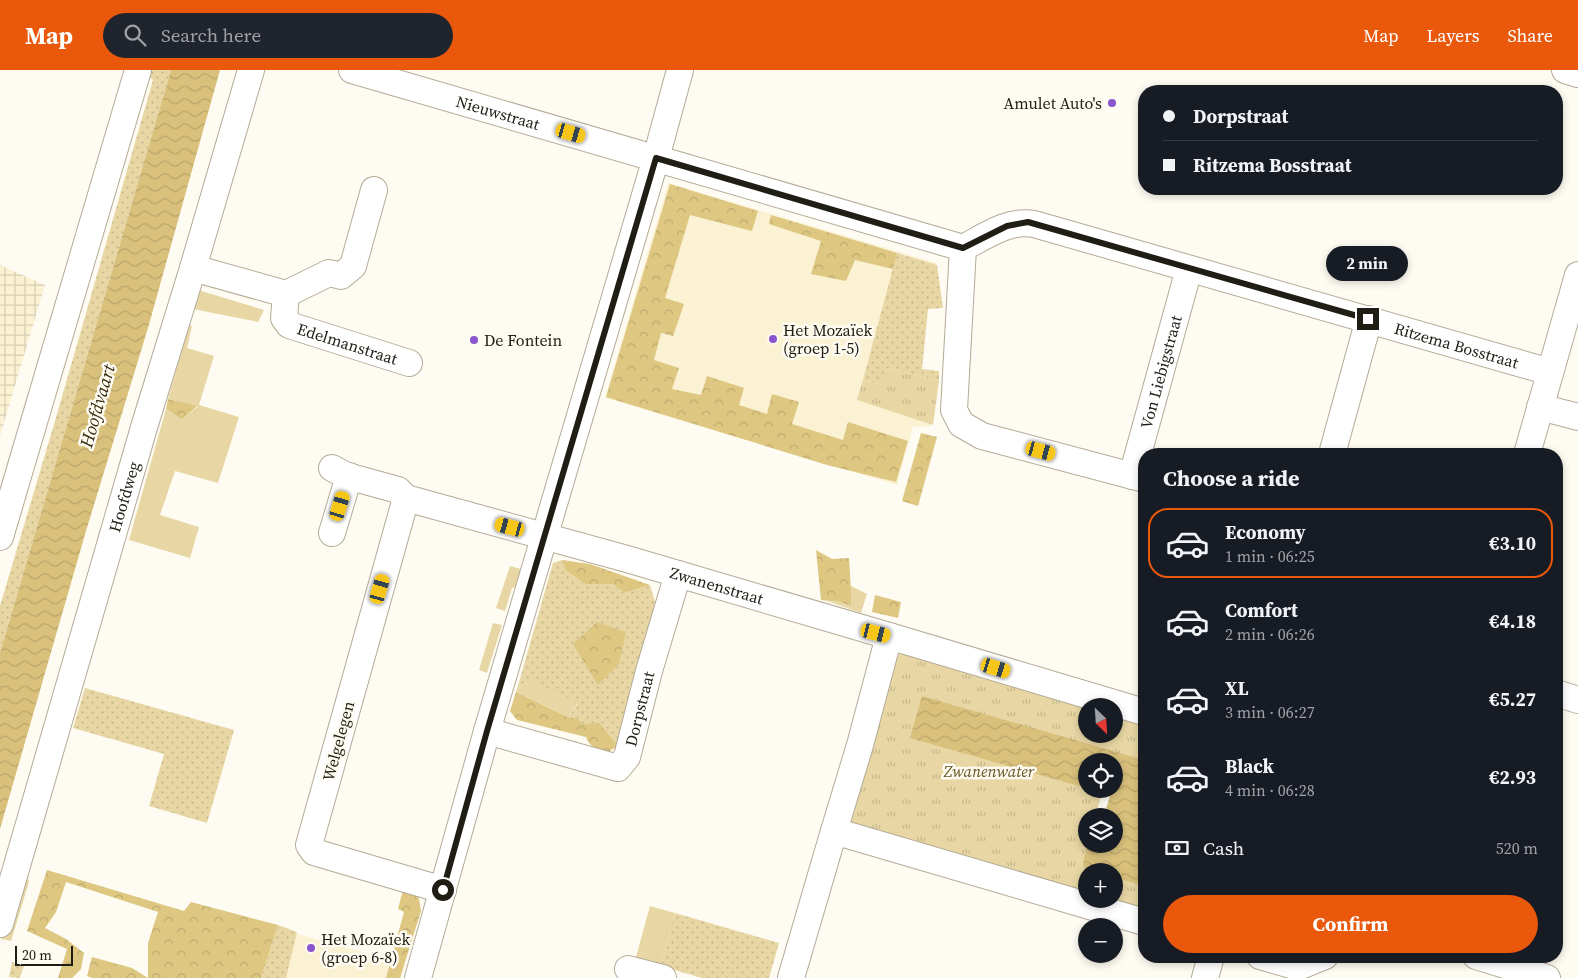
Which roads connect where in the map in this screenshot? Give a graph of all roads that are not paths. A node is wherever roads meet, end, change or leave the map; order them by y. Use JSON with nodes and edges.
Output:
{"nodes":[{"id":1,"x":138,"y":70,"type":"edge"},
{"id":2,"x":251,"y":70,"type":"edge"},
{"id":3,"x":352,"y":70,"type":"edge"},
{"id":4,"x":680,"y":70,"type":"edge"},
{"id":5,"x":1565,"y":70,"type":"edge"},
{"id":6,"x":1578,"y":74,"type":"edge"},
{"id":7,"x":656,"y":158,"type":"junction"},
{"id":8,"x":374,"y":190,"type":"dead end"},
{"id":9,"x":963,"y":248,"type":"junction"},
{"id":10,"x":193,"y":268,"type":"junction"},
{"id":11,"x":1189,"y":269,"type":"junction"},
{"id":12,"x":1578,"y":275,"type":"edge"},
{"id":13,"x":286,"y":294,"type":"junction"},
{"id":14,"x":1368,"y":319,"type":"junction"},
{"id":15,"x":409,"y":363,"type":"dead end"},
{"id":16,"x":1550,"y":372,"type":"junction"},
{"id":17,"x":1540,"y":407,"type":"junction"},
{"id":18,"x":1578,"y":417,"type":"edge"},
{"id":19,"x":1145,"y":448,"type":"edge"},
{"id":20,"x":1334,"y":448,"type":"edge"},
{"id":21,"x":1529,"y":448,"type":"edge"},
{"id":22,"x":1138,"y":477,"type":"edge"},
{"id":23,"x":406,"y":498,"type":"junction"},
{"id":24,"x":332,"y":533,"type":"dead end"},
{"id":25,"x":544,"y":536,"type":"junction"},
{"id":26,"x":0,"y":537,"type":"edge"},
{"id":27,"x":678,"y":574,"type":"junction"},
{"id":28,"x":889,"y":636,"type":"junction"},
{"id":29,"x":1563,"y":695,"type":"edge"},
{"id":30,"x":1578,"y":700,"type":"edge"},
{"id":31,"x":1138,"y":710,"type":"edge"},
{"id":32,"x":487,"y":731,"type":"junction"},
{"id":33,"x":834,"y":831,"type":"junction"},
{"id":34,"x":443,"y":890,"type":"junction"},
{"id":35,"x":1138,"y":920,"type":"edge"},
{"id":36,"x":0,"y":924,"type":"edge"},
{"id":37,"x":1210,"y":963,"type":"edge"},
{"id":38,"x":1275,"y":963,"type":"edge"},
{"id":39,"x":1313,"y":963,"type":"edge"},
{"id":40,"x":1497,"y":963,"type":"edge"},
{"id":41,"x":628,"y":969,"type":"dead end"},
{"id":42,"x":1296,"y":973,"type":"edge"},
{"id":43,"x":1535,"y":976,"type":"edge"},
{"id":44,"x":418,"y":978,"type":"edge"},
{"id":45,"x":663,"y":978,"type":"edge"},
{"id":46,"x":791,"y":978,"type":"edge"},
{"id":47,"x":1205,"y":978,"type":"edge"}],
"edges":[{"from":1,"to":26,"type":"street"},
{"from":2,"to":10,"type":"street","name":"Hoofdweg"},
{"from":3,"to":7,"type":"street","name":"Nieuwstraat"},
{"from":4,"to":7,"type":"street"},
{"from":5,"to":6,"type":"street"},
{"from":7,"to":9,"type":"street","name":"Nieuwstraat"},
{"from":7,"to":25,"type":"street"},
{"from":8,"to":13,"type":"street"},
{"from":9,"to":11,"type":"street","name":"Ritzema Bosstraat"},
{"from":9,"to":22,"type":"street"},
{"from":10,"to":13,"type":"street"},
{"from":10,"to":36,"type":"street","name":"Hoofdweg"},
{"from":11,"to":14,"type":"street","name":"Ritzema Bosstraat"},
{"from":11,"to":19,"type":"street","name":"Von Liebigstraat"},
{"from":12,"to":16,"type":"street"},
{"from":13,"to":15,"type":"street","name":"Edelmanstraat"},
{"from":14,"to":16,"type":"street","name":"Ritzema Bosstraat"},
{"from":14,"to":20,"type":"street"},
{"from":16,"to":17,"type":"street"},
{"from":17,"to":18,"type":"street"},
{"from":17,"to":21,"type":"street"},
{"from":23,"to":24,"type":"street"},
{"from":23,"to":25,"type":"street"},
{"from":23,"to":34,"type":"street","name":"Welgelegen"},
{"from":25,"to":27,"type":"street","name":"Zwanenstraat"},
{"from":25,"to":32,"type":"street"},
{"from":27,"to":28,"type":"street","name":"Zwanenstraat"},
{"from":27,"to":32,"type":"street","name":"Dorpstraat"},
{"from":28,"to":31,"type":"street"},
{"from":28,"to":33,"type":"street"},
{"from":29,"to":30,"type":"street"},
{"from":32,"to":34,"type":"street"},
{"from":33,"to":35,"type":"street"},
{"from":33,"to":46,"type":"street"},
{"from":34,"to":44,"type":"street"},
{"from":37,"to":47,"type":"street"},
{"from":38,"to":42,"type":"street"},
{"from":39,"to":42,"type":"street"},
{"from":40,"to":43,"type":"street"},
{"from":41,"to":45,"type":"street"}]}
